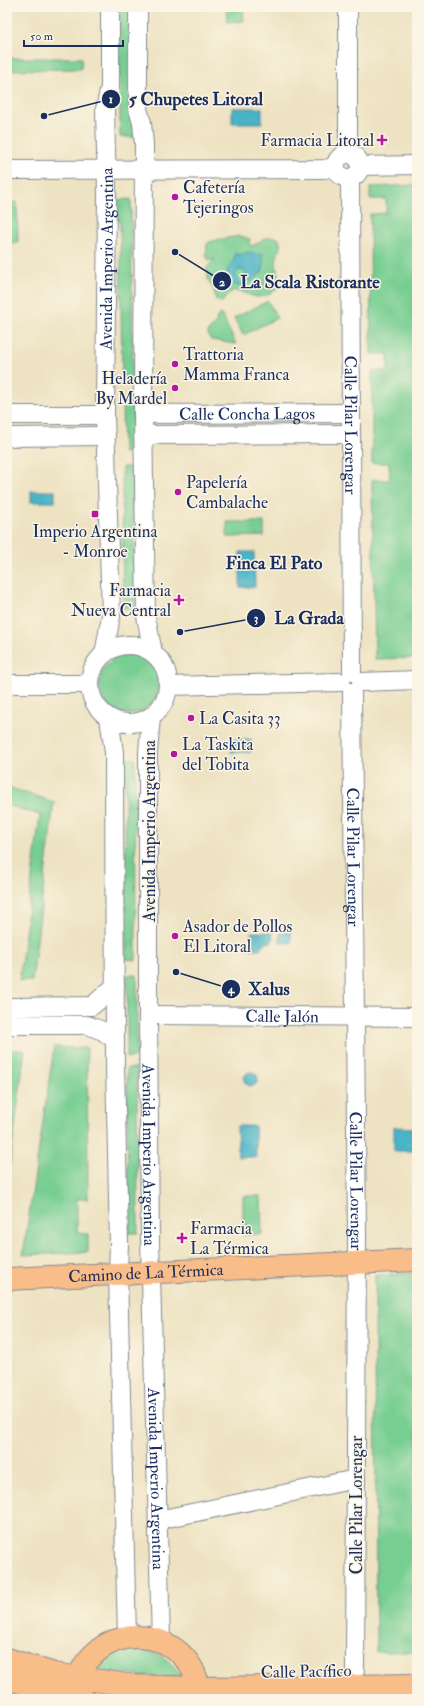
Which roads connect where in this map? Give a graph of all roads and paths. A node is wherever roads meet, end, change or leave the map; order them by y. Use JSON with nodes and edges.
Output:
{"nodes":[{"id":1,"x":110,"y":7,"type":"edge"},
{"id":2,"x":138,"y":7,"type":"edge"},
{"id":3,"x":348,"y":7,"type":"edge"},
{"id":4,"x":417,"y":165,"type":"edge"},
{"id":5,"x":348,"y":166,"type":"junction"},
{"id":6,"x":106,"y":169,"type":"junction"},
{"id":7,"x":143,"y":169,"type":"junction"},
{"id":8,"x":7,"y":170,"type":"edge"},
{"id":9,"x":351,"y":413,"type":"junction"},
{"id":10,"x":143,"y":414,"type":"junction"},
{"id":11,"x":105,"y":415,"type":"junction"},
{"id":12,"x":7,"y":416,"type":"edge"},
{"id":13,"x":351,"y":434,"type":"junction"},
{"id":14,"x":143,"y":435,"type":"junction"},
{"id":15,"x":106,"y":436,"type":"junction"},
{"id":16,"x":7,"y":437,"type":"edge"},
{"id":17,"x":104,"y":654,"type":"junction"},
{"id":18,"x":153,"y":654,"type":"junction"},
{"id":19,"x":417,"y":680,"type":"edge"},
{"id":20,"x":352,"y":682,"type":"junction"},
{"id":21,"x":7,"y":684,"type":"edge"},
{"id":22,"x":90,"y":684,"type":"junction"},
{"id":23,"x":168,"y":686,"type":"junction"},
{"id":24,"x":151,"y":717,"type":"junction"},
{"id":25,"x":109,"y":718,"type":"junction"},
{"id":26,"x":115,"y":986,"type":"junction"},
{"id":27,"x":7,"y":1007,"type":"edge"},
{"id":28,"x":148,"y":1015,"type":"junction"},
{"id":29,"x":355,"y":1016,"type":"junction"},
{"id":30,"x":417,"y":1017,"type":"edge"},
{"id":31,"x":7,"y":1025,"type":"edge"},
{"id":32,"x":115,"y":1040,"type":"junction"},
{"id":33,"x":417,"y":1260,"type":"edge"},
{"id":34,"x":357,"y":1262,"type":"junction"},
{"id":35,"x":152,"y":1273,"type":"junction"},
{"id":36,"x":118,"y":1274,"type":"junction"},
{"id":37,"x":13,"y":1279,"type":"edge"},
{"id":38,"x":356,"y":1479,"type":"junction"},
{"id":39,"x":158,"y":1520,"type":"junction"},
{"id":40,"x":127,"y":1637,"type":"junction"},
{"id":41,"x":161,"y":1641,"type":"junction"},
{"id":42,"x":7,"y":1644,"type":"edge"},
{"id":43,"x":7,"y":1659,"type":"edge"},
{"id":44,"x":355,"y":1670,"type":"junction"},
{"id":45,"x":417,"y":1670,"type":"edge"},
{"id":46,"x":7,"y":1678,"type":"edge"},
{"id":47,"x":417,"y":1685,"type":"edge"},
{"id":48,"x":198,"y":1687,"type":"edge"},
{"id":49,"x":79,"y":1688,"type":"edge"}],
"edges":[{"from":1,"to":6,"type":"street","name":"Avenida Imperio Argentina"},
{"from":2,"to":7,"type":"street"},
{"from":3,"to":5,"type":"street","name":"Calle Pilar Lorengar"},
{"from":4,"to":5,"type":"street"},
{"from":5,"to":7,"type":"street"},
{"from":5,"to":9,"type":"street","name":"Calle Pilar Lorengar"},
{"from":6,"to":7,"type":"street"},
{"from":6,"to":8,"type":"street"},
{"from":6,"to":11,"type":"street","name":"Avenida Imperio Argentina"},
{"from":7,"to":10,"type":"street"},
{"from":9,"to":10,"type":"street","name":"Calle Concha Lagos"},
{"from":9,"to":13,"type":"street","name":"Calle Pilar Lorengar"},
{"from":10,"to":14,"type":"street"},
{"from":11,"to":12,"type":"street"},
{"from":11,"to":15,"type":"street","name":"Avenida Imperio Argentina"},
{"from":13,"to":14,"type":"street","name":"Calle Concha Lagos"},
{"from":13,"to":20,"type":"street","name":"Calle Pilar Lorengar"},
{"from":14,"to":18,"type":"street"},
{"from":15,"to":16,"type":"street"},
{"from":15,"to":17,"type":"street","name":"Avenida Imperio Argentina"},
{"from":17,"to":18,"type":"street"},
{"from":17,"to":22,"type":"street"},
{"from":18,"to":23,"type":"street"},
{"from":19,"to":20,"type":"street"},
{"from":20,"to":23,"type":"street"},
{"from":20,"to":29,"type":"street","name":"Calle Pilar Lorengar"},
{"from":21,"to":22,"type":"street"},
{"from":22,"to":25,"type":"street"},
{"from":23,"to":24,"type":"street"},
{"from":24,"to":25,"type":"street"},
{"from":24,"to":28,"type":"street","name":"Avenida Imperio Argentina"},
{"from":25,"to":26,"type":"street","name":"Avenida Imperio Argentina"},
{"from":26,"to":27,"type":"street"},
{"from":26,"to":32,"type":"street","name":"Avenida Imperio Argentina"},
{"from":28,"to":29,"type":"street","name":"Calle Jalón"},
{"from":28,"to":35,"type":"street","name":"Avenida Imperio Argentina"},
{"from":29,"to":30,"type":"street","name":"Calle Jalón"},
{"from":29,"to":34,"type":"street","name":"Calle Pilar Lorengar"},
{"from":31,"to":32,"type":"street"},
{"from":32,"to":36,"type":"street","name":"Avenida Imperio Argentina"},
{"from":33,"to":34,"type":"main road","name":"Camino de La Térmica"},
{"from":34,"to":35,"type":"main road","name":"Camino de La Térmica"},
{"from":34,"to":38,"type":"street","name":"Calle Pilar Lorengar"},
{"from":35,"to":36,"type":"main road","name":"Camino de La Térmica"},
{"from":35,"to":39,"type":"street","name":"Avenida Imperio Argentina"},
{"from":36,"to":37,"type":"main road","name":"Camino de La Térmica"},
{"from":36,"to":40,"type":"street","name":"Avenida Imperio Argentina"},
{"from":38,"to":39,"type":"street"},
{"from":38,"to":44,"type":"street","name":"Calle Pilar Lorengar"},
{"from":39,"to":41,"type":"street","name":"Avenida Imperio Argentina"},
{"from":40,"to":41,"type":"main road"},
{"from":40,"to":49,"type":"main road"},
{"from":41,"to":48,"type":"main road"},
{"from":42,"to":49,"type":"main road"},
{"from":43,"to":49,"type":"main road"},
{"from":44,"to":45,"type":"main road","name":"Calle Pacífico"},
{"from":44,"to":48,"type":"main road","name":"Calle Pacífico"},
{"from":46,"to":49,"type":"main road"},
{"from":47,"to":48,"type":"main road","name":"Calle Pacífico"},
{"from":48,"to":49,"type":"main road"}]}
